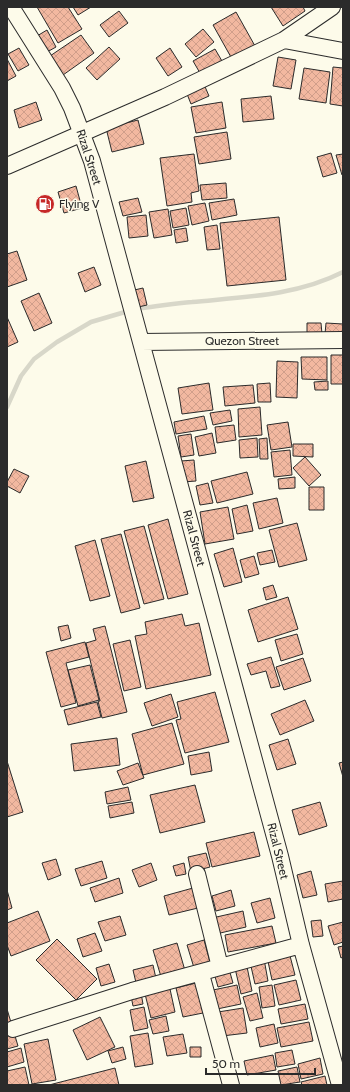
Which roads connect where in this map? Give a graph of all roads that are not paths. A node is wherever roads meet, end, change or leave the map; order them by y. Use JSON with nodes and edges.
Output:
{"nodes":[{"id":1,"x":11,"y":7,"type":"edge"},
{"id":2,"x":332,"y":7,"type":"edge"},
{"id":3,"x":284,"y":40,"type":"junction"},
{"id":4,"x":343,"y":51,"type":"edge"},
{"id":5,"x":82,"y":132,"type":"junction"},
{"id":6,"x":7,"y":166,"type":"edge"},
{"id":7,"x":343,"y":341,"type":"edge"},
{"id":8,"x":149,"y":342,"type":"junction"},
{"id":9,"x":197,"y":874,"type":"dead end"},
{"id":10,"x":301,"y":946,"type":"junction"},
{"id":11,"x":220,"y":967,"type":"junction"},
{"id":12,"x":200,"y":974,"type":"junction"},
{"id":13,"x":14,"y":1029,"type":"dead end"},
{"id":14,"x":231,"y":1085,"type":"edge"},
{"id":15,"x":340,"y":1085,"type":"edge"}],
"edges":[{"from":1,"to":5,"type":"street","name":"Rizal Street"},
{"from":2,"to":3,"type":"street"},
{"from":3,"to":4,"type":"street"},
{"from":3,"to":5,"type":"street"},
{"from":5,"to":6,"type":"street"},
{"from":5,"to":8,"type":"street","name":"Rizal Street"},
{"from":7,"to":8,"type":"street","name":"Quezon Street"},
{"from":8,"to":10,"type":"street","name":"Rizal Street"},
{"from":9,"to":11,"type":"street"},
{"from":10,"to":11,"type":"street"},
{"from":10,"to":15,"type":"street","name":"Rizal Street"},
{"from":11,"to":12,"type":"street"},
{"from":12,"to":13,"type":"street"},
{"from":12,"to":14,"type":"street"}]}
